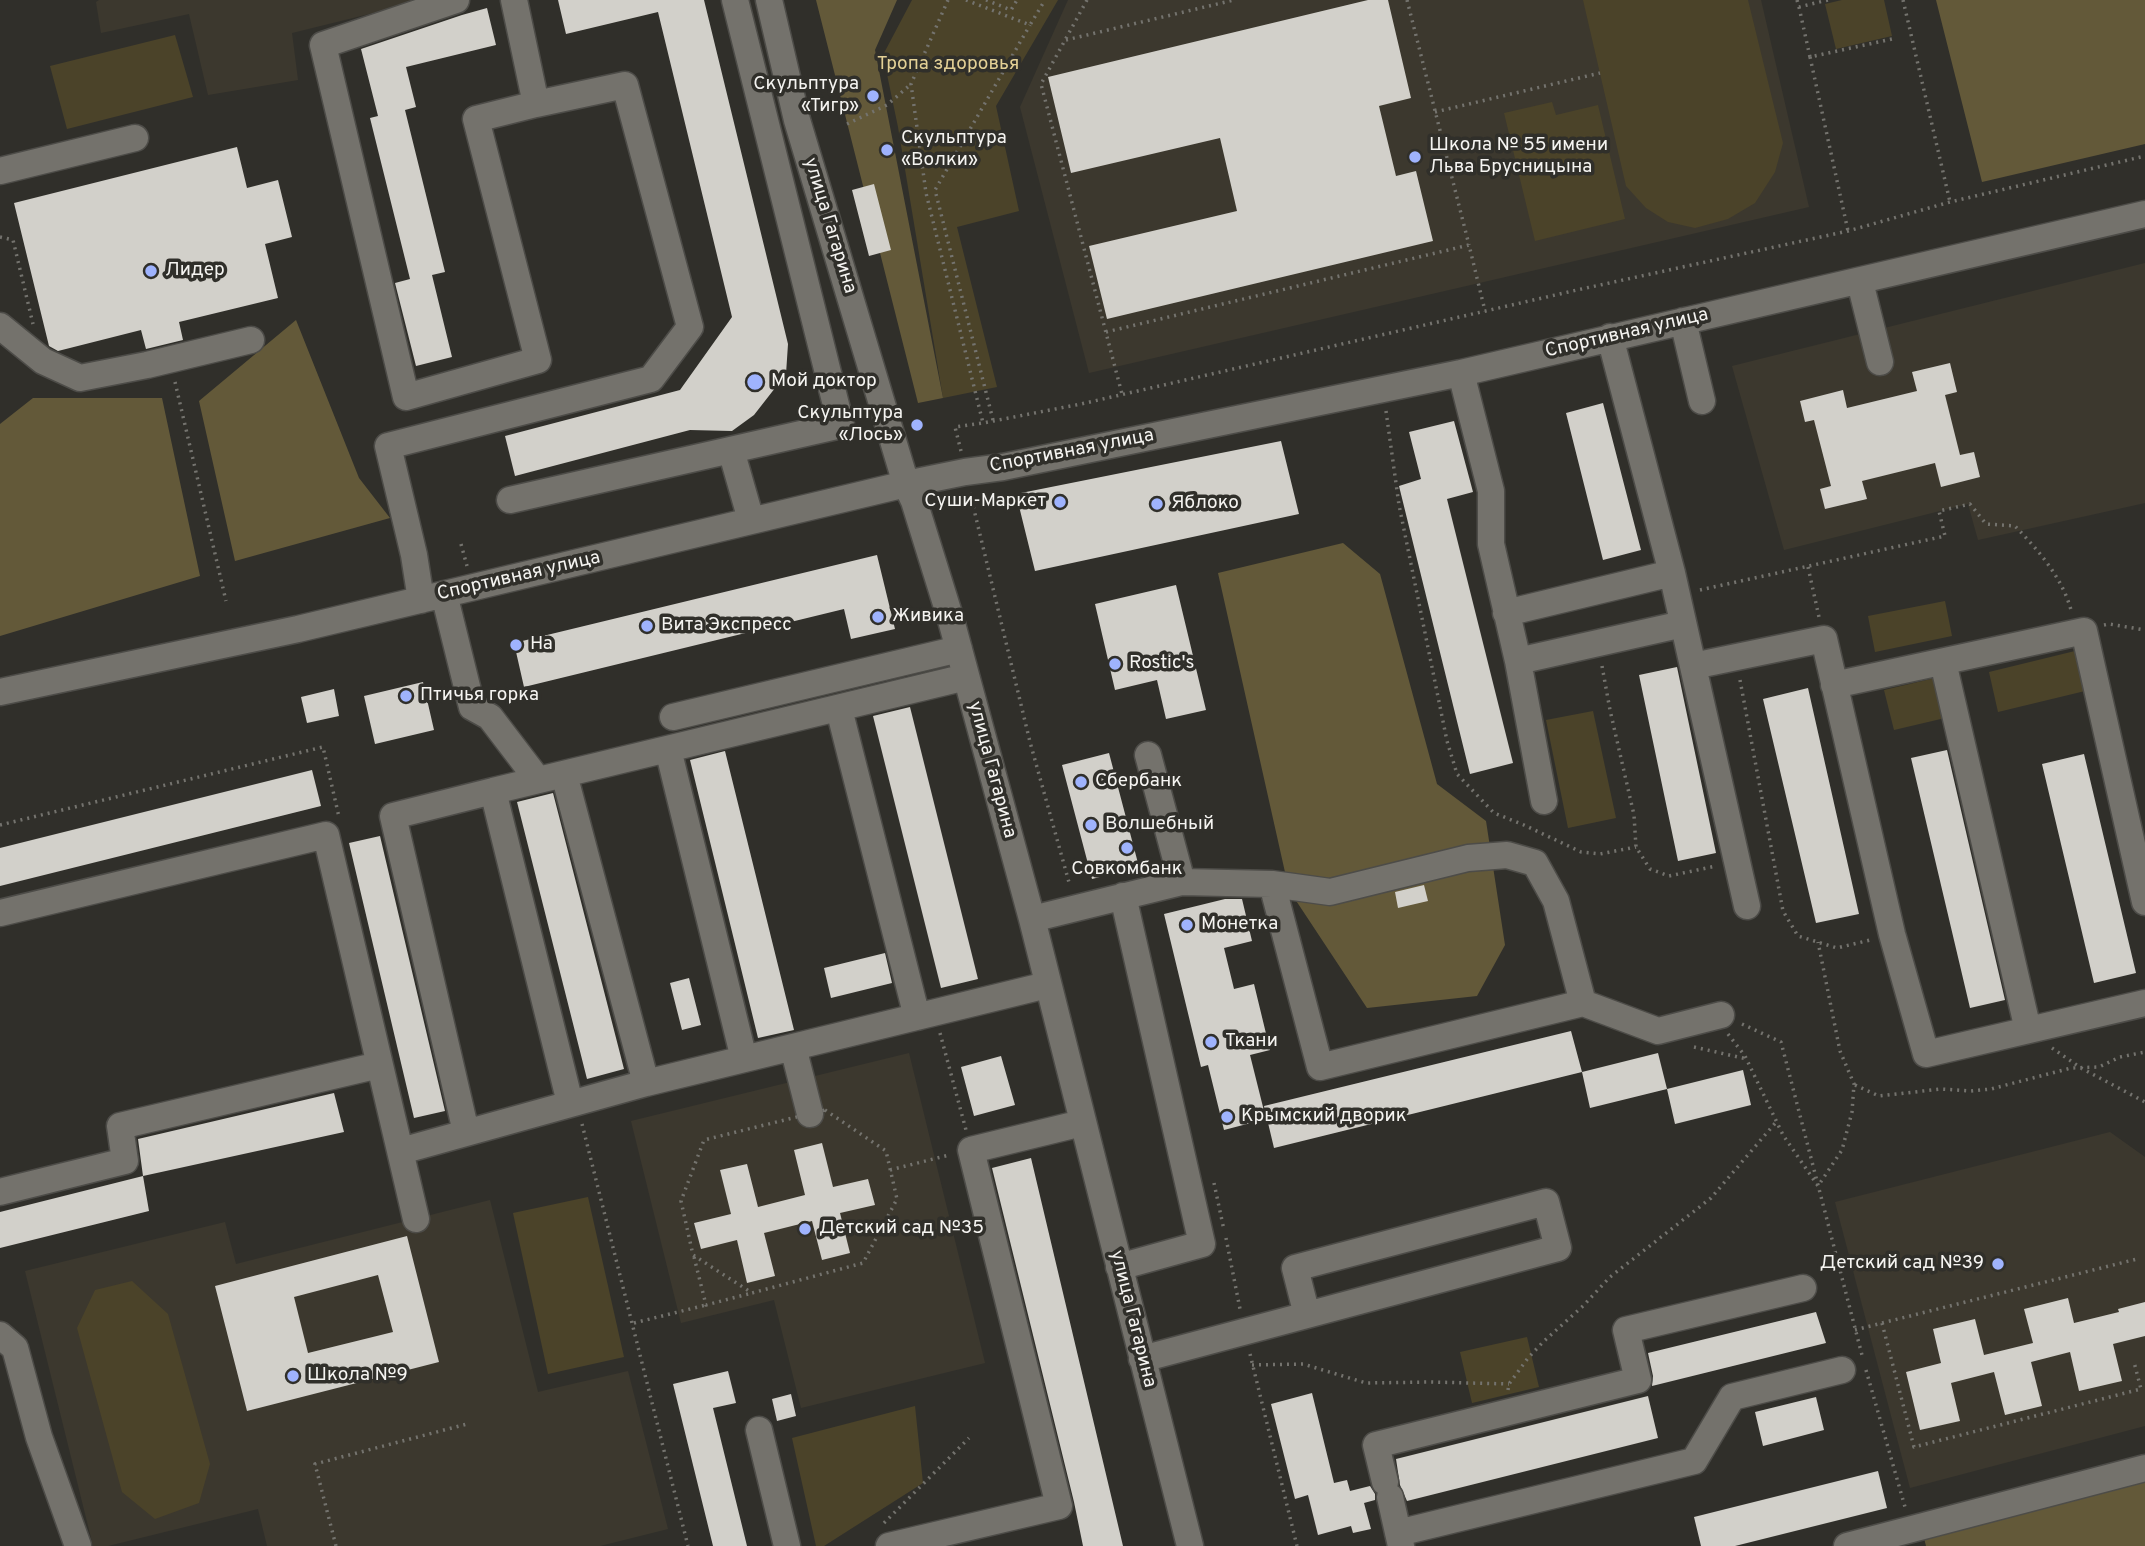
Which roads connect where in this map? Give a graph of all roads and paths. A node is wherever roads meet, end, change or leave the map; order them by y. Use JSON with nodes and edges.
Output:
{"nodes":[{"id":1,"x":456,"y":0,"type":"edge"},
{"id":2,"x":514,"y":0,"type":"edge"},
{"id":3,"x":735,"y":0,"type":"edge"},
{"id":4,"x":769,"y":0,"type":"edge"},
{"id":5,"x":948,"y":0,"type":"edge"},
{"id":6,"x":966,"y":0,"type":"edge"},
{"id":7,"x":986,"y":0,"type":"edge"},
{"id":8,"x":1017,"y":0,"type":"edge"},
{"id":9,"x":1045,"y":0,"type":"edge"},
{"id":10,"x":1087,"y":0,"type":"edge"},
{"id":11,"x":1234,"y":0,"type":"edge"},
{"id":12,"x":1407,"y":0,"type":"edge"},
{"id":13,"x":1797,"y":0,"type":"edge"},
{"id":14,"x":1828,"y":0,"type":"edge"},
{"id":15,"x":1903,"y":0,"type":"edge"},
{"id":16,"x":1798,"y":7,"type":"junction"},
{"id":17,"x":1030,"y":25,"type":"junction"},
{"id":18,"x":1892,"y":38,"type":"dead end"},
{"id":19,"x":1065,"y":40,"type":"junction"},
{"id":20,"x":1810,"y":57,"type":"junction"},
{"id":21,"x":1600,"y":73,"type":"dead end"},
{"id":22,"x":911,"y":84,"type":"junction"},
{"id":23,"x":536,"y":104,"type":"junction"},
{"id":24,"x":1435,"y":112,"type":"junction"},
{"id":25,"x":847,"y":124,"type":"dead end"},
{"id":26,"x":135,"y":138,"type":"dead end"},
{"id":27,"x":2145,"y":156,"type":"edge"},
{"id":28,"x":0,"y":171,"type":"edge"},
{"id":29,"x":1950,"y":202,"type":"junction"},
{"id":30,"x":2145,"y":214,"type":"edge"},
{"id":31,"x":1848,"y":231,"type":"junction"},
{"id":32,"x":0,"y":237,"type":"edge"},
{"id":33,"x":1469,"y":245,"type":"junction"},
{"id":34,"x":1860,"y":282,"type":"junction"},
{"id":35,"x":1485,"y":311,"type":"junction"},
{"id":36,"x":1683,"y":321,"type":"junction"},
{"id":37,"x":34,"y":325,"type":"dead end"},
{"id":38,"x":0,"y":326,"type":"edge"},
{"id":39,"x":1105,"y":332,"type":"junction"},
{"id":40,"x":1611,"y":337,"type":"junction"},
{"id":41,"x":251,"y":340,"type":"dead end"},
{"id":42,"x":170,"y":359,"type":"junction"},
{"id":43,"x":1880,"y":362,"type":"dead end"},
{"id":44,"x":1461,"y":373,"type":"junction"},
{"id":45,"x":1382,"y":388,"type":"junction"},
{"id":46,"x":1122,"y":394,"type":"junction"},
{"id":47,"x":1702,"y":401,"type":"dead end"},
{"id":48,"x":993,"y":420,"type":"junction"},
{"id":49,"x":983,"y":424,"type":"junction"},
{"id":50,"x":731,"y":450,"type":"junction"},
{"id":51,"x":965,"y":472,"type":"junction"},
{"id":52,"x":906,"y":484,"type":"junction"},
{"id":53,"x":510,"y":500,"type":"dead end"},
{"id":54,"x":751,"y":520,"type":"junction"},
{"id":55,"x":1808,"y":567,"type":"junction"},
{"id":56,"x":1674,"y":584,"type":"junction"},
{"id":57,"x":433,"y":597,"type":"junction"},
{"id":58,"x":226,"y":601,"type":"dead end"},
{"id":59,"x":1506,"y":613,"type":"junction"},
{"id":60,"x":1684,"y":624,"type":"junction"},
{"id":61,"x":2145,"y":630,"type":"edge"},
{"id":62,"x":2084,"y":631,"type":"junction"},
{"id":63,"x":1824,"y":639,"type":"junction"},
{"id":64,"x":1599,"y":643,"type":"junction"},
{"id":65,"x":959,"y":649,"type":"junction"},
{"id":66,"x":1736,"y":657,"type":"junction"},
{"id":67,"x":1518,"y":660,"type":"junction"},
{"id":68,"x":1943,"y":662,"type":"junction"},
{"id":69,"x":1693,"y":666,"type":"junction"},
{"id":70,"x":966,"y":677,"type":"junction"},
{"id":71,"x":1834,"y":685,"type":"junction"},
{"id":72,"x":0,"y":692,"type":"edge"},
{"id":73,"x":839,"y":709,"type":"junction"},
{"id":74,"x":673,"y":717,"type":"dead end"},
{"id":75,"x":668,"y":749,"type":"junction"},
{"id":76,"x":1148,"y":755,"type":"dead end"},
{"id":77,"x":564,"y":774,"type":"junction"},
{"id":78,"x":537,"y":780,"type":"junction"},
{"id":79,"x":493,"y":791,"type":"junction"},
{"id":80,"x":1544,"y":801,"type":"dead end"},
{"id":81,"x":340,"y":818,"type":"dead end"},
{"id":82,"x":0,"y":825,"type":"edge"},
{"id":83,"x":1636,"y":847,"type":"junction"},
{"id":84,"x":1737,"y":862,"type":"junction"},
{"id":85,"x":1182,"y":882,"type":"junction"},
{"id":86,"x":1272,"y":884,"type":"junction"},
{"id":87,"x":1123,"y":896,"type":"junction"},
{"id":88,"x":2145,"y":902,"type":"edge"},
{"id":89,"x":1747,"y":906,"type":"dead end"},
{"id":90,"x":1076,"y":908,"type":"junction"},
{"id":91,"x":0,"y":913,"type":"edge"},
{"id":92,"x":1032,"y":919,"type":"junction"},
{"id":93,"x":1892,"y":934,"type":"junction"},
{"id":94,"x":1818,"y":942,"type":"junction"},
{"id":95,"x":1047,"y":985,"type":"junction"},
{"id":96,"x":1583,"y":1003,"type":"junction"},
{"id":97,"x":2145,"y":1003,"type":"edge"},
{"id":98,"x":925,"y":1015,"type":"junction"},
{"id":99,"x":1718,"y":1016,"type":"junction"},
{"id":100,"x":2028,"y":1030,"type":"junction"},
{"id":101,"x":793,"y":1047,"type":"junction"},
{"id":102,"x":2145,"y":1052,"type":"edge"},
{"id":103,"x":744,"y":1059,"type":"junction"},
{"id":104,"x":379,"y":1065,"type":"junction"},
{"id":105,"x":2081,"y":1068,"type":"junction"},
{"id":106,"x":646,"y":1083,"type":"junction"},
{"id":107,"x":1854,"y":1084,"type":"junction"},
{"id":108,"x":573,"y":1102,"type":"junction"},
{"id":109,"x":2145,"y":1102,"type":"edge"},
{"id":110,"x":810,"y":1114,"type":"junction"},
{"id":111,"x":1777,"y":1121,"type":"junction"},
{"id":112,"x":1082,"y":1123,"type":"junction"},
{"id":113,"x":466,"y":1132,"type":"junction"},
{"id":114,"x":971,"y":1150,"type":"junction"},
{"id":115,"x":401,"y":1151,"type":"junction"},
{"id":116,"x":890,"y":1170,"type":"junction"},
{"id":117,"x":1211,"y":1173,"type":"dead end"},
{"id":118,"x":1818,"y":1186,"type":"junction"},
{"id":119,"x":0,"y":1192,"type":"edge"},
{"id":120,"x":416,"y":1219,"type":"dead end"},
{"id":121,"x":693,"y":1255,"type":"junction"},
{"id":122,"x":2137,"y":1259,"type":"dead end"},
{"id":123,"x":1119,"y":1267,"type":"junction"},
{"id":124,"x":1803,"y":1288,"type":"dead end"},
{"id":125,"x":752,"y":1293,"type":"junction"},
{"id":126,"x":706,"y":1305,"type":"junction"},
{"id":127,"x":1307,"y":1315,"type":"junction"},
{"id":128,"x":633,"y":1323,"type":"junction"},
{"id":129,"x":1882,"y":1323,"type":"junction"},
{"id":130,"x":1244,"y":1331,"type":"junction"},
{"id":131,"x":1855,"y":1331,"type":"junction"},
{"id":132,"x":0,"y":1335,"type":"edge"},
{"id":133,"x":1142,"y":1359,"type":"junction"},
{"id":134,"x":2134,"y":1362,"type":"dead end"},
{"id":135,"x":1252,"y":1365,"type":"junction"},
{"id":136,"x":1842,"y":1370,"type":"dead end"},
{"id":137,"x":1509,"y":1384,"type":"junction"},
{"id":138,"x":1502,"y":1414,"type":"junction"},
{"id":139,"x":467,"y":1424,"type":"dead end"},
{"id":140,"x":760,"y":1430,"type":"dead end"},
{"id":141,"x":969,"y":1438,"type":"dead end"},
{"id":142,"x":2145,"y":1468,"type":"edge"},
{"id":143,"x":1911,"y":1529,"type":"junction"},
{"id":144,"x":885,"y":1536,"type":"edge"},
{"id":145,"x":1400,"y":1540,"type":"edge"},
{"id":146,"x":78,"y":1546,"type":"edge"},
{"id":147,"x":336,"y":1546,"type":"edge"},
{"id":148,"x":688,"y":1546,"type":"edge"},
{"id":149,"x":787,"y":1546,"type":"edge"},
{"id":150,"x":1190,"y":1546,"type":"edge"},
{"id":151,"x":1297,"y":1546,"type":"edge"},
{"id":152,"x":1847,"y":1546,"type":"edge"}],
"edges":[{"from":1,"to":23,"type":"street"},
{"from":2,"to":23,"type":"street"},
{"from":3,"to":50,"type":"street"},
{"from":4,"to":52,"type":"street","name":"улица Гагарина"},
{"from":5,"to":22,"type":"path"},
{"from":6,"to":17,"type":"path"},
{"from":7,"to":8,"type":"path"},
{"from":9,"to":17,"type":"path"},
{"from":10,"to":19,"type":"path"},
{"from":11,"to":19,"type":"path"},
{"from":12,"to":24,"type":"path"},
{"from":13,"to":16,"type":"path"},
{"from":14,"to":16,"type":"path"},
{"from":15,"to":29,"type":"path"},
{"from":16,"to":20,"type":"path"},
{"from":17,"to":48,"type":"path"},
{"from":18,"to":20,"type":"path"},
{"from":19,"to":39,"type":"path"},
{"from":20,"to":31,"type":"path"},
{"from":21,"to":24,"type":"path"},
{"from":22,"to":25,"type":"path"},
{"from":22,"to":49,"type":"path"},
{"from":23,"to":57,"type":"street"},
{"from":24,"to":33,"type":"path"},
{"from":26,"to":28,"type":"street"},
{"from":27,"to":29,"type":"path"},
{"from":29,"to":31,"type":"path"},
{"from":30,"to":34,"type":"street","name":"Спортивная улица"},
{"from":31,"to":35,"type":"path"},
{"from":32,"to":37,"type":"path"},
{"from":33,"to":35,"type":"path"},
{"from":33,"to":39,"type":"path"},
{"from":34,"to":36,"type":"street","name":"Спортивная улица"},
{"from":34,"to":43,"type":"street"},
{"from":35,"to":46,"type":"path"},
{"from":36,"to":40,"type":"street","name":"Спортивная улица"},
{"from":36,"to":47,"type":"street"},
{"from":38,"to":42,"type":"street"},
{"from":39,"to":46,"type":"path"},
{"from":40,"to":44,"type":"street","name":"Спортивная улица"},
{"from":40,"to":56,"type":"street"},
{"from":41,"to":42,"type":"street"},
{"from":42,"to":58,"type":"path"},
{"from":44,"to":45,"type":"street","name":"Спортивная улица"},
{"from":44,"to":59,"type":"street"},
{"from":45,"to":51,"type":"street","name":"Спортивная улица"},
{"from":45,"to":83,"type":"path"},
{"from":46,"to":48,"type":"path"},
{"from":48,"to":49,"type":"path"},
{"from":49,"to":51,"type":"path"},
{"from":50,"to":53,"type":"street"},
{"from":50,"to":54,"type":"street"},
{"from":51,"to":52,"type":"street","name":"Спортивная улица"},
{"from":51,"to":90,"type":"path"},
{"from":52,"to":54,"type":"street","name":"Спортивная улица"},
{"from":52,"to":65,"type":"street","name":"улица Гагарина"},
{"from":54,"to":57,"type":"street","name":"Спортивная улица"},
{"from":55,"to":56,"type":"path"},
{"from":55,"to":62,"type":"path"},
{"from":55,"to":63,"type":"path"},
{"from":56,"to":59,"type":"street"},
{"from":56,"to":60,"type":"street"},
{"from":57,"to":72,"type":"street","name":"Спортивная улица"},
{"from":57,"to":78,"type":"street"},
{"from":59,"to":67,"type":"street"},
{"from":60,"to":64,"type":"street"},
{"from":60,"to":69,"type":"street"},
{"from":61,"to":62,"type":"path"},
{"from":62,"to":68,"type":"street"},
{"from":62,"to":88,"type":"street"},
{"from":63,"to":66,"type":"street"},
{"from":63,"to":71,"type":"street"},
{"from":64,"to":67,"type":"street"},
{"from":64,"to":83,"type":"path"},
{"from":65,"to":70,"type":"street","name":"улица Гагарина"},
{"from":65,"to":74,"type":"street"},
{"from":66,"to":69,"type":"street"},
{"from":66,"to":94,"type":"path"},
{"from":67,"to":80,"type":"street"},
{"from":68,"to":71,"type":"street"},
{"from":68,"to":100,"type":"street"},
{"from":69,"to":84,"type":"street"},
{"from":70,"to":73,"type":"street"},
{"from":70,"to":92,"type":"street","name":"улица Гагарина"},
{"from":71,"to":93,"type":"street"},
{"from":73,"to":75,"type":"street"},
{"from":73,"to":98,"type":"street"},
{"from":75,"to":77,"type":"street"},
{"from":75,"to":103,"type":"street"},
{"from":76,"to":85,"type":"street"},
{"from":77,"to":78,"type":"street"},
{"from":77,"to":106,"type":"street"},
{"from":78,"to":79,"type":"street"},
{"from":79,"to":108,"type":"street"},
{"from":79,"to":113,"type":"street"},
{"from":81,"to":82,"type":"path"},
{"from":83,"to":84,"type":"path"},
{"from":84,"to":89,"type":"street"},
{"from":85,"to":86,"type":"street"},
{"from":85,"to":87,"type":"street"},
{"from":86,"to":96,"type":"street"},
{"from":86,"to":96,"type":"street"},
{"from":87,"to":90,"type":"street"},
{"from":87,"to":123,"type":"street"},
{"from":90,"to":92,"type":"street"},
{"from":91,"to":104,"type":"street"},
{"from":92,"to":95,"type":"street","name":"улица Гагарина"},
{"from":93,"to":94,"type":"path"},
{"from":93,"to":100,"type":"street"},
{"from":94,"to":107,"type":"path"},
{"from":95,"to":98,"type":"street"},
{"from":95,"to":112,"type":"street","name":"улица Гагарина"},
{"from":96,"to":99,"type":"street"},
{"from":97,"to":100,"type":"street"},
{"from":98,"to":101,"type":"street"},
{"from":98,"to":114,"type":"path"},
{"from":99,"to":111,"type":"path"},
{"from":99,"to":118,"type":"path"},
{"from":100,"to":105,"type":"path"},
{"from":101,"to":103,"type":"street"},
{"from":101,"to":110,"type":"street"},
{"from":102,"to":105,"type":"path"},
{"from":103,"to":106,"type":"street"},
{"from":104,"to":115,"type":"street"},
{"from":104,"to":119,"type":"street"},
{"from":105,"to":107,"type":"path"},
{"from":105,"to":109,"type":"path"},
{"from":106,"to":108,"type":"street"},
{"from":107,"to":118,"type":"path"},
{"from":108,"to":113,"type":"street"},
{"from":108,"to":128,"type":"path"},
{"from":110,"to":116,"type":"path"},
{"from":110,"to":121,"type":"path"},
{"from":111,"to":118,"type":"path"},
{"from":111,"to":137,"type":"path"},
{"from":112,"to":114,"type":"street"},
{"from":112,"to":123,"type":"street","name":"улица Гагарина"},
{"from":113,"to":115,"type":"street"},
{"from":114,"to":116,"type":"path"},
{"from":114,"to":144,"type":"street"},
{"from":115,"to":120,"type":"street"},
{"from":116,"to":125,"type":"path"},
{"from":117,"to":130,"type":"path"},
{"from":118,"to":131,"type":"path"},
{"from":121,"to":125,"type":"path"},
{"from":121,"to":126,"type":"path"},
{"from":122,"to":129,"type":"path"},
{"from":123,"to":133,"type":"street","name":"улица Гагарина"},
{"from":124,"to":138,"type":"street"},
{"from":125,"to":126,"type":"path"},
{"from":126,"to":128,"type":"path"},
{"from":127,"to":127,"type":"street"},
{"from":127,"to":130,"type":"street"},
{"from":128,"to":148,"type":"path"},
{"from":129,"to":131,"type":"path"},
{"from":129,"to":134,"type":"path"},
{"from":130,"to":133,"type":"street"},
{"from":130,"to":135,"type":"path"},
{"from":131,"to":143,"type":"path"},
{"from":132,"to":146,"type":"street"},
{"from":133,"to":150,"type":"street","name":"улица Гагарина"},
{"from":135,"to":137,"type":"path"},
{"from":135,"to":151,"type":"path"},
{"from":136,"to":145,"type":"street"},
{"from":137,"to":138,"type":"path"},
{"from":138,"to":145,"type":"street"},
{"from":139,"to":147,"type":"path"},
{"from":140,"to":149,"type":"street"},
{"from":141,"to":144,"type":"path"},
{"from":142,"to":143,"type":"street"},
{"from":143,"to":152,"type":"street"}]}
